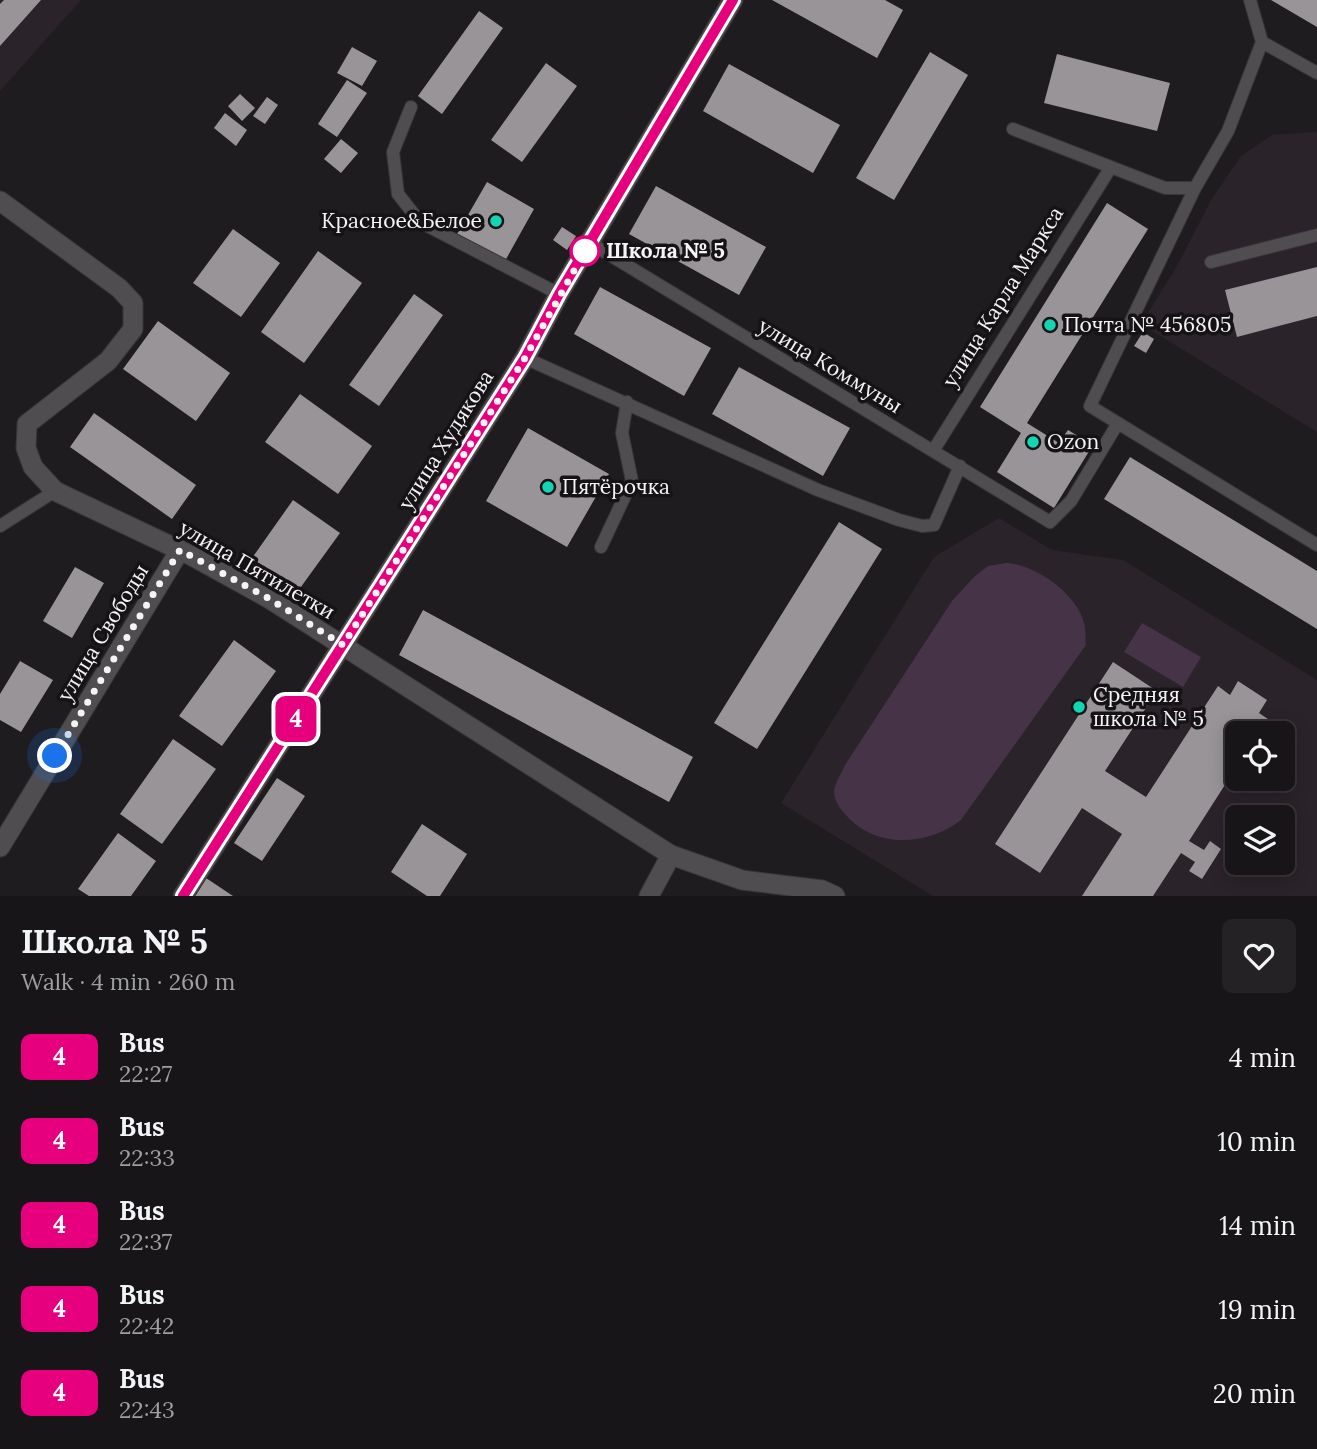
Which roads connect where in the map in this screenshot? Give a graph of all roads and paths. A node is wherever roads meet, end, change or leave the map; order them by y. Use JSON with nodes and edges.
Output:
{"nodes":[{"id":1,"x":733,"y":0,"type":"edge"},
{"id":2,"x":1250,"y":0,"type":"edge"},
{"id":3,"x":1262,"y":42,"type":"junction"},
{"id":4,"x":1317,"y":73,"type":"edge"},
{"id":5,"x":411,"y":107,"type":"dead end"},
{"id":6,"x":1013,"y":129,"type":"dead end"},
{"id":7,"x":1111,"y":167,"type":"junction"},
{"id":8,"x":1195,"y":188,"type":"junction"},
{"id":9,"x":0,"y":201,"type":"edge"},
{"id":10,"x":1317,"y":235,"type":"edge"},
{"id":11,"x":590,"y":243,"type":"junction"},
{"id":12,"x":1212,"y":262,"type":"dead end"},
{"id":13,"x":559,"y":294,"type":"junction"},
{"id":14,"x":525,"y":358,"type":"junction"},
{"id":15,"x":627,"y":402,"type":"junction"},
{"id":16,"x":1118,"y":423,"type":"junction"},
{"id":17,"x":933,"y":451,"type":"junction"},
{"id":18,"x":960,"y":466,"type":"junction"},
{"id":19,"x":55,"y":491,"type":"junction"},
{"id":20,"x":0,"y":526,"type":"edge"},
{"id":21,"x":1317,"y":545,"type":"edge"},
{"id":22,"x":601,"y":547,"type":"dead end"},
{"id":23,"x":180,"y":550,"type":"junction"},
{"id":24,"x":343,"y":645,"type":"junction"},
{"id":25,"x":0,"y":847,"type":"edge"},
{"id":26,"x":671,"y":855,"type":"junction"},
{"id":27,"x":183,"y":896,"type":"edge"},
{"id":28,"x":649,"y":896,"type":"edge"},
{"id":29,"x":835,"y":896,"type":"edge"}],
"edges":[{"from":1,"to":11,"type":"street","name":"улица Худякова"},
{"from":2,"to":3,"type":"lane"},
{"from":3,"to":4,"type":"lane"},
{"from":3,"to":8,"type":"lane"},
{"from":5,"to":13,"type":"lane"},
{"from":6,"to":7,"type":"lane"},
{"from":7,"to":8,"type":"lane"},
{"from":7,"to":17,"type":"lane","name":"улица Карла Маркса"},
{"from":8,"to":16,"type":"lane"},
{"from":9,"to":19,"type":"street","name":"улица Пятилетки"},
{"from":10,"to":12,"type":"lane"},
{"from":11,"to":13,"type":"street","name":"улица Худякова"},
{"from":11,"to":17,"type":"lane","name":"улица Коммуны"},
{"from":13,"to":14,"type":"street","name":"улица Худякова"},
{"from":14,"to":15,"type":"lane"},
{"from":14,"to":24,"type":"street","name":"улица Худякова"},
{"from":15,"to":18,"type":"lane"},
{"from":15,"to":22,"type":"lane"},
{"from":16,"to":18,"type":"lane","name":"улица Коммуны"},
{"from":16,"to":21,"type":"lane"},
{"from":17,"to":18,"type":"lane","name":"улица Коммуны"},
{"from":19,"to":20,"type":"lane"},
{"from":19,"to":23,"type":"street","name":"улица Пятилетки"},
{"from":23,"to":24,"type":"street","name":"улица Пятилетки"},
{"from":23,"to":25,"type":"street","name":"улица Свободы"},
{"from":24,"to":26,"type":"street","name":"улица Пятилетки"},
{"from":24,"to":27,"type":"street","name":"улица Худякова"},
{"from":26,"to":28,"type":"street"},
{"from":26,"to":29,"type":"street","name":"улица Пятилетки"}]}
